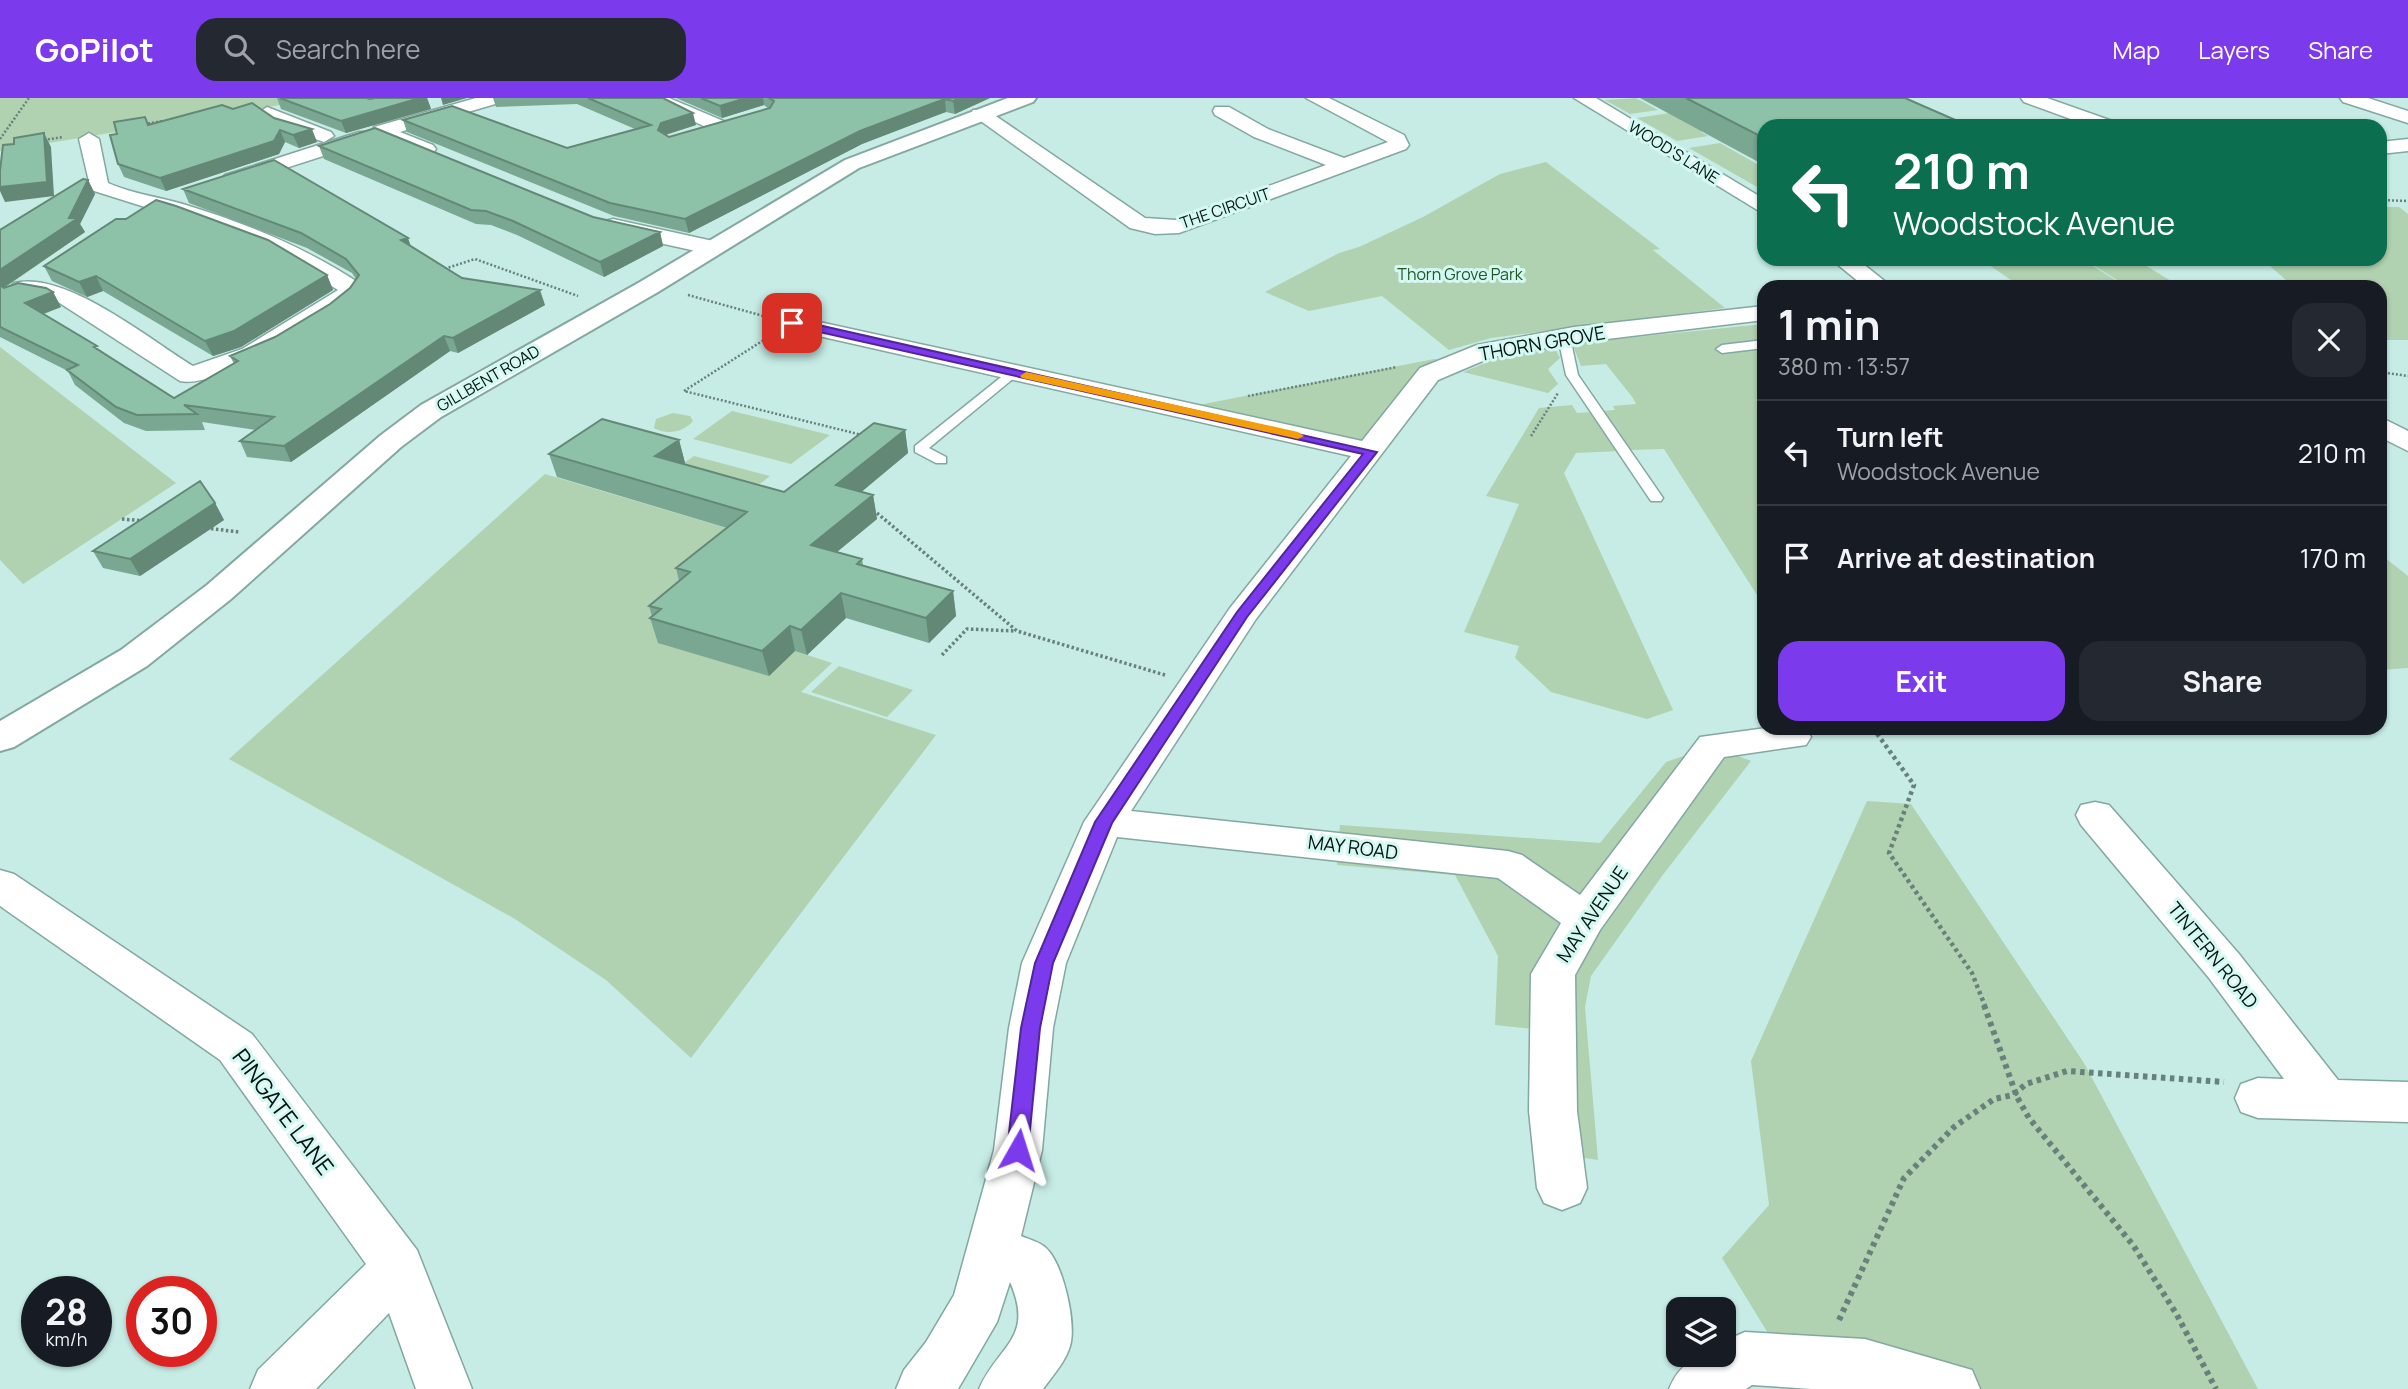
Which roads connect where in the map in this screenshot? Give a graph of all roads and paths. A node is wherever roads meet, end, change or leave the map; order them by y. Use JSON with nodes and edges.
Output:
{"nodes":[{"id":1,"x":29,"y":98,"type":"edge"},
{"id":2,"x":496,"y":98,"type":"edge"},
{"id":3,"x":654,"y":98,"type":"edge"},
{"id":4,"x":1026,"y":98,"type":"edge"},
{"id":5,"x":1315,"y":98,"type":"edge"},
{"id":6,"x":1583,"y":98,"type":"edge"},
{"id":7,"x":2030,"y":98,"type":"edge"},
{"id":8,"x":2349,"y":98,"type":"edge"},
{"id":9,"x":267,"y":113,"type":"edge"},
{"id":10,"x":980,"y":114,"type":"junction"},
{"id":11,"x":1220,"y":115,"type":"dead end"},
{"id":12,"x":2408,"y":117,"type":"edge"},
{"id":13,"x":2089,"y":119,"type":"edge"},
{"id":14,"x":743,"y":120,"type":"edge"},
{"id":15,"x":162,"y":126,"type":"edge"},
{"id":16,"x":721,"y":127,"type":"junction"},
{"id":17,"x":381,"y":131,"type":"junction"},
{"id":18,"x":697,"y":134,"type":"edge"},
{"id":19,"x":0,"y":139,"type":"edge"},
{"id":20,"x":89,"y":139,"type":"joint"},
{"id":21,"x":344,"y":142,"type":"junction"},
{"id":22,"x":2408,"y":145,"type":"edge"},
{"id":23,"x":2387,"y":147,"type":"edge"},
{"id":24,"x":450,"y":160,"type":"edge"},
{"id":25,"x":1346,"y":166,"type":"junction"},
{"id":26,"x":2387,"y":200,"type":"edge"},
{"id":27,"x":2407,"y":201,"type":"edge"},
{"id":28,"x":158,"y":203,"type":"junction"},
{"id":29,"x":1757,"y":204,"type":"edge"},
{"id":30,"x":594,"y":219,"type":"edge"},
{"id":31,"x":125,"y":220,"type":"edge"},
{"id":32,"x":714,"y":248,"type":"junction"},
{"id":33,"x":1852,"y":266,"type":"edge"},
{"id":34,"x":52,"y":267,"type":"edge"},
{"id":35,"x":438,"y":271,"type":"edge"},
{"id":36,"x":1871,"y":280,"type":"edge"},
{"id":37,"x":22,"y":288,"type":"junction"},
{"id":38,"x":682,"y":294,"type":"dead end"},
{"id":39,"x":0,"y":301,"type":"edge"},
{"id":40,"x":615,"y":306,"type":"junction"},
{"id":41,"x":1757,"y":314,"type":"edge"},
{"id":42,"x":792,"y":323,"type":"junction"},
{"id":43,"x":1564,"y":337,"type":"junction"},
{"id":44,"x":1757,"y":345,"type":"edge"},
{"id":45,"x":1722,"y":349,"type":"dead end"},
{"id":46,"x":1454,"y":361,"type":"junction"},
{"id":47,"x":208,"y":373,"type":"junction"},
{"id":48,"x":1014,"y":373,"type":"junction"},
{"id":49,"x":2387,"y":373,"type":"edge"},
{"id":50,"x":2408,"y":376,"type":"edge"},
{"id":51,"x":1576,"y":380,"type":"junction"},
{"id":52,"x":185,"y":393,"type":"edge"},
{"id":53,"x":1246,"y":396,"type":"dead end"},
{"id":54,"x":2387,"y":430,"type":"edge"},
{"id":55,"x":1531,"y":436,"type":"dead end"},
{"id":56,"x":872,"y":437,"type":"joint"},
{"id":57,"x":2408,"y":443,"type":"edge"},
{"id":58,"x":920,"y":449,"type":"junction"},
{"id":59,"x":1371,"y":452,"type":"junction"},
{"id":60,"x":941,"y":460,"type":"dead end"},
{"id":61,"x":1656,"y":498,"type":"dead end"},
{"id":62,"x":877,"y":513,"type":"dead end"},
{"id":63,"x":121,"y":519,"type":"dead end"},
{"id":64,"x":148,"y":522,"type":"edge"},
{"id":65,"x":202,"y":528,"type":"edge"},
{"id":66,"x":282,"y":537,"type":"junction"},
{"id":67,"x":1017,"y":631,"type":"junction"},
{"id":68,"x":942,"y":655,"type":"dead end"},
{"id":69,"x":1196,"y":684,"type":"junction"},
{"id":70,"x":1878,"y":735,"type":"edge"},
{"id":71,"x":1793,"y":737,"type":"dead end"},
{"id":72,"x":0,"y":738,"type":"edge"},
{"id":73,"x":2095,"y":815,"type":"dead end"},
{"id":74,"x":1104,"y":822,"type":"junction"},
{"id":75,"x":0,"y":885,"type":"edge"},
{"id":76,"x":1585,"y":919,"type":"junction"},
{"id":77,"x":2013,"y":1095,"type":"junction"},
{"id":78,"x":2258,"y":1097,"type":"joint"},
{"id":79,"x":2326,"y":1099,"type":"junction"},
{"id":80,"x":2408,"y":1102,"type":"edge"},
{"id":81,"x":1562,"y":1188,"type":"dead end"},
{"id":82,"x":995,"y":1248,"type":"junction"},
{"id":83,"x":399,"y":1267,"type":"junction"},
{"id":84,"x":1819,"y":1363,"type":"junction"},
{"id":85,"x":278,"y":1389,"type":"edge"},
{"id":86,"x":444,"y":1389,"type":"edge"},
{"id":87,"x":924,"y":1389,"type":"edge"},
{"id":88,"x":1007,"y":1389,"type":"edge"},
{"id":89,"x":1697,"y":1389,"type":"edge"},
{"id":90,"x":1952,"y":1389,"type":"edge"},
{"id":91,"x":2216,"y":1389,"type":"edge"}],
"edges":[{"from":1,"to":19,"type":"path"},
{"from":2,"to":17,"type":"street"},
{"from":3,"to":16,"type":"street"},
{"from":4,"to":10,"type":"street","name":"GILLBENT ROAD"},
{"from":5,"to":25,"type":"street","name":"THE CIRCUIT"},
{"from":6,"to":29,"type":"street","name":"WOOD'S LANE"},
{"from":7,"to":13,"type":"street"},
{"from":8,"to":12,"type":"street"},
{"from":9,"to":21,"type":"street"},
{"from":10,"to":25,"type":"street","name":"THE CIRCUIT"},
{"from":10,"to":32,"type":"street","name":"GILLBENT ROAD"},
{"from":11,"to":25,"type":"street"},
{"from":14,"to":16,"type":"street"},
{"from":15,"to":20,"type":"path"},
{"from":16,"to":18,"type":"street"},
{"from":17,"to":21,"type":"street"},
{"from":17,"to":24,"type":"street"},
{"from":20,"to":28,"type":"street"},
{"from":21,"to":28,"type":"street"},
{"from":22,"to":23,"type":"street"},
{"from":26,"to":27,"type":"path"},
{"from":28,"to":31,"type":"street"},
{"from":28,"to":47,"type":"street"},
{"from":30,"to":32,"type":"street"},
{"from":32,"to":40,"type":"street","name":"GILLBENT ROAD"},
{"from":33,"to":36,"type":"street"},
{"from":34,"to":37,"type":"street"},
{"from":35,"to":40,"type":"path"},
{"from":37,"to":39,"type":"street"},
{"from":37,"to":47,"type":"street"},
{"from":38,"to":42,"type":"path"},
{"from":40,"to":66,"type":"street","name":"GILLBENT ROAD"},
{"from":41,"to":43,"type":"street","name":"THORN GROVE"},
{"from":42,"to":48,"type":"street"},
{"from":42,"to":56,"type":"path"},
{"from":43,"to":46,"type":"street","name":"THORN GROVE"},
{"from":43,"to":51,"type":"lane"},
{"from":44,"to":45,"type":"lane"},
{"from":46,"to":53,"type":"path"},
{"from":46,"to":59,"type":"street","name":"THORN GROVE"},
{"from":47,"to":52,"type":"street"},
{"from":48,"to":58,"type":"lane"},
{"from":48,"to":59,"type":"street"},
{"from":49,"to":50,"type":"path"},
{"from":51,"to":55,"type":"path"},
{"from":51,"to":61,"type":"lane"},
{"from":54,"to":57,"type":"street"},
{"from":56,"to":58,"type":"lane"},
{"from":58,"to":60,"type":"lane"},
{"from":59,"to":69,"type":"street","name":"THORN GROVE"},
{"from":62,"to":67,"type":"path"},
{"from":63,"to":64,"type":"path"},
{"from":65,"to":66,"type":"path"},
{"from":66,"to":72,"type":"street","name":"GILLBENT ROAD"},
{"from":67,"to":68,"type":"path"},
{"from":67,"to":69,"type":"path"},
{"from":69,"to":74,"type":"street","name":"THORN GROVE"},
{"from":70,"to":77,"type":"path"},
{"from":71,"to":76,"type":"street","name":"MAY AVENUE"},
{"from":73,"to":79,"type":"street","name":"TINTERN ROAD"},
{"from":74,"to":76,"type":"street","name":"MAY ROAD"},
{"from":74,"to":82,"type":"street","name":"THORN GROVE"},
{"from":75,"to":83,"type":"street","name":"PINGATE LANE"},
{"from":76,"to":81,"type":"street","name":"MAY AVENUE"},
{"from":77,"to":78,"type":"path"},
{"from":77,"to":84,"type":"path"},
{"from":77,"to":91,"type":"path"},
{"from":78,"to":79,"type":"street"},
{"from":79,"to":80,"type":"street"},
{"from":82,"to":87,"type":"street","name":"THORN GROVE"},
{"from":82,"to":88,"type":"street"},
{"from":83,"to":85,"type":"street"},
{"from":83,"to":86,"type":"street","name":"PINGATE LANE"},
{"from":84,"to":89,"type":"street"},
{"from":84,"to":90,"type":"street"}]}
